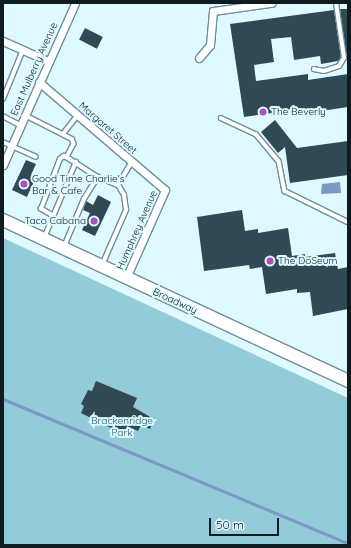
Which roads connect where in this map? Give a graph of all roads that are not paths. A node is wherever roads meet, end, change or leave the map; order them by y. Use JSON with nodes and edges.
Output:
{"nodes":[{"id":1,"x":75,"y":3,"type":"edge"},
{"id":2,"x":271,"y":3,"type":"edge"},
{"id":3,"x":336,"y":3,"type":"edge"},
{"id":4,"x":3,"y":41,"type":"edge"},
{"id":5,"x":23,"y":50,"type":"junction"},
{"id":6,"x":199,"y":58,"type":"dead end"},
{"id":7,"x":48,"y":61,"type":"junction"},
{"id":8,"x":314,"y":70,"type":"dead end"},
{"id":9,"x":39,"y":82,"type":"junction"},
{"id":10,"x":3,"y":99,"type":"edge"},
{"id":11,"x":24,"y":115,"type":"junction"},
{"id":12,"x":78,"y":115,"type":"junction"},
{"id":13,"x":3,"y":116,"type":"edge"},
{"id":14,"x":221,"y":118,"type":"dead end"},
{"id":15,"x":20,"y":125,"type":"junction"},
{"id":16,"x":63,"y":134,"type":"junction"},
{"id":17,"x":3,"y":142,"type":"edge"},
{"id":18,"x":11,"y":146,"type":"junction"},
{"id":19,"x":36,"y":157,"type":"dead end"},
{"id":20,"x":67,"y":157,"type":"junction"},
{"id":21,"x":76,"y":162,"type":"junction"},
{"id":22,"x":132,"y":162,"type":"junction"},
{"id":23,"x":3,"y":165,"type":"edge"},
{"id":24,"x":98,"y":177,"type":"junction"},
{"id":25,"x":118,"y":185,"type":"junction"},
{"id":26,"x":165,"y":190,"type":"joint"},
{"id":27,"x":53,"y":216,"type":"junction"},
{"id":28,"x":3,"y":220,"type":"edge"},
{"id":29,"x":348,"y":222,"type":"edge"},
{"id":30,"x":43,"y":239,"type":"junction"},
{"id":31,"x":64,"y":249,"type":"junction"},
{"id":32,"x":102,"y":266,"type":"junction"},
{"id":33,"x":126,"y":278,"type":"junction"},
{"id":34,"x":348,"y":381,"type":"edge"}],
"edges":[{"from":1,"to":7,"type":"street","name":"East Mulberry Avenue"},
{"from":2,"to":6,"type":"street"},
{"from":3,"to":8,"type":"lane"},
{"from":4,"to":5,"type":"street"},
{"from":5,"to":7,"type":"street"},
{"from":5,"to":10,"type":"lane"},
{"from":7,"to":9,"type":"street","name":"East Mulberry Avenue"},
{"from":9,"to":11,"type":"street","name":"East Mulberry Avenue"},
{"from":9,"to":12,"type":"street","name":"Margaret Street"},
{"from":11,"to":15,"type":"street","name":"East Mulberry Avenue"},
{"from":11,"to":16,"type":"lane"},
{"from":12,"to":16,"type":"lane"},
{"from":12,"to":22,"type":"street","name":"Margaret Street"},
{"from":13,"to":15,"type":"lane"},
{"from":14,"to":29,"type":"lane"},
{"from":15,"to":18,"type":"street","name":"East Mulberry Avenue"},
{"from":16,"to":20,"type":"lane"},
{"from":17,"to":18,"type":"lane"},
{"from":18,"to":19,"type":"lane"},
{"from":18,"to":23,"type":"street","name":"East Mulberry Avenue"},
{"from":20,"to":21,"type":"lane"},
{"from":20,"to":27,"type":"lane"},
{"from":21,"to":24,"type":"lane"},
{"from":21,"to":27,"type":"lane"},
{"from":22,"to":25,"type":"lane"},
{"from":22,"to":26,"type":"street","name":"Margaret Street"},
{"from":24,"to":25,"type":"lane"},
{"from":24,"to":31,"type":"lane"},
{"from":25,"to":32,"type":"lane"},
{"from":26,"to":33,"type":"street","name":"Humphrey Avenue"},
{"from":27,"to":30,"type":"lane"},
{"from":28,"to":30,"type":"main road","name":"Broadway"},
{"from":30,"to":31,"type":"main road","name":"Broadway"},
{"from":31,"to":32,"type":"main road","name":"Broadway"},
{"from":32,"to":33,"type":"main road","name":"Broadway"},
{"from":33,"to":34,"type":"main road","name":"Broadway"}]}
